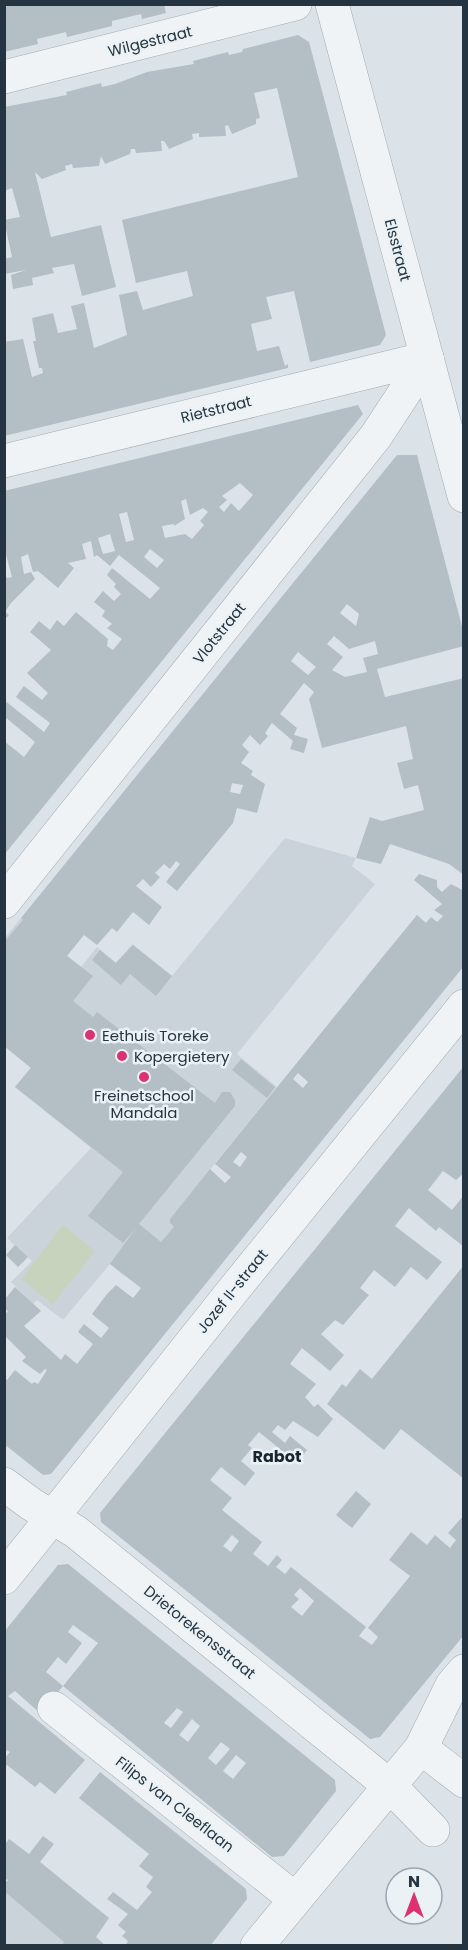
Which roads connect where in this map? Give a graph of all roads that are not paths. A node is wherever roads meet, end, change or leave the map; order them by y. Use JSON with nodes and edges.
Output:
{"nodes":[{"id":1,"x":295,"y":4,"type":"edge"},
{"id":2,"x":332,"y":4,"type":"edge"},
{"id":3,"x":4,"y":77,"type":"edge"},
{"id":4,"x":427,"y":358,"type":"junction"},
{"id":5,"x":4,"y":460,"type":"edge"},
{"id":6,"x":464,"y":496,"type":"edge"},
{"id":7,"x":4,"y":902,"type":"edge"},
{"id":8,"x":464,"y":1006,"type":"edge"},
{"id":9,"x":4,"y":1484,"type":"edge"},
{"id":10,"x":52,"y":1517,"type":"junction"},
{"id":11,"x":4,"y":1578,"type":"edge"},
{"id":12,"x":464,"y":1671,"type":"edge"},
{"id":13,"x":54,"y":1708,"type":"dead end"},
{"id":14,"x":421,"y":1748,"type":"junction"},
{"id":15,"x":464,"y":1781,"type":"edge"},
{"id":16,"x":391,"y":1787,"type":"junction"},
{"id":17,"x":433,"y":1830,"type":"dead end"},
{"id":18,"x":295,"y":1899,"type":"junction"},
{"id":19,"x":257,"y":1946,"type":"edge"}],
"edges":[{"from":1,"to":3,"type":"street","name":"Wilgestraat"},
{"from":2,"to":4,"type":"street","name":"Elsstraat"},
{"from":4,"to":5,"type":"street","name":"Rietstraat"},
{"from":4,"to":6,"type":"street","name":"Elsstraat"},
{"from":4,"to":7,"type":"street","name":"Vlotstraat"},
{"from":8,"to":10,"type":"street","name":"Jozef II-straat"},
{"from":9,"to":10,"type":"street","name":"Drietorekensstraat"},
{"from":10,"to":11,"type":"street","name":"Jozef II-straat"},
{"from":10,"to":16,"type":"street","name":"Drietorekensstraat"},
{"from":12,"to":14,"type":"street"},
{"from":13,"to":18,"type":"street","name":"Filips van Cleeflaan"},
{"from":14,"to":15,"type":"street"},
{"from":14,"to":16,"type":"street"},
{"from":16,"to":17,"type":"street"},
{"from":16,"to":18,"type":"street"},
{"from":18,"to":19,"type":"street"}]}
